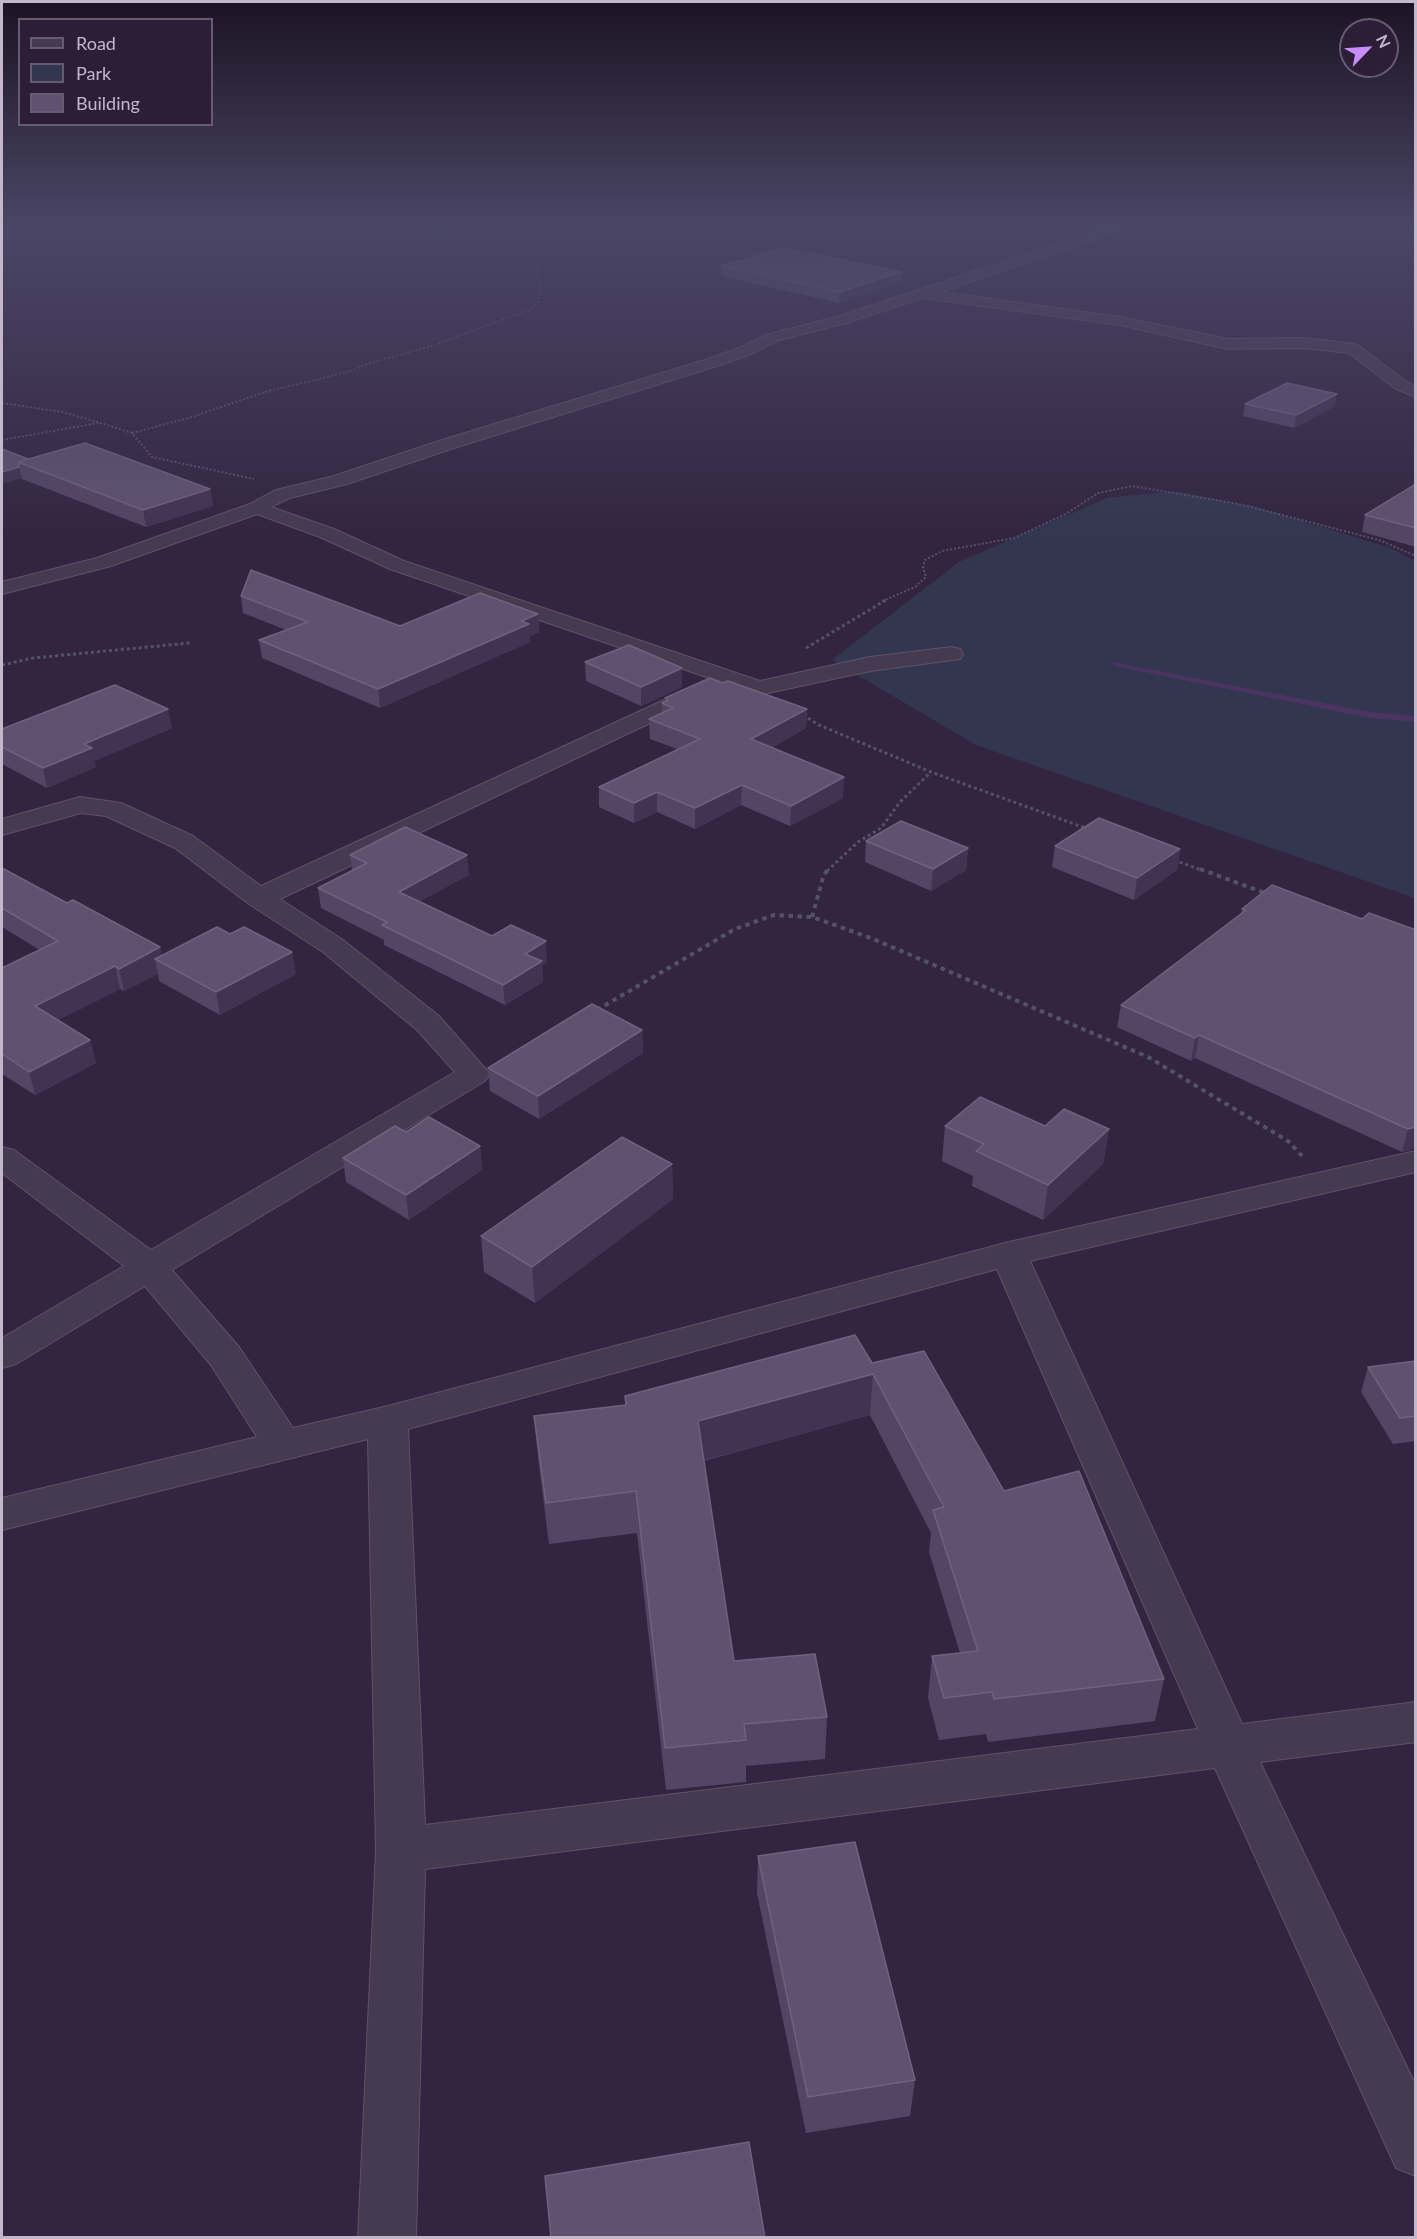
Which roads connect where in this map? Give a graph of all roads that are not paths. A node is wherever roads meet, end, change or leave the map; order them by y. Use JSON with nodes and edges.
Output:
{"nodes":[{"id":1,"x":792,"y":332,"type":"edge"},
{"id":2,"x":1174,"y":332,"type":"edge"},
{"id":3,"x":1416,"y":392,"type":"edge"},
{"id":4,"x":257,"y":508,"type":"junction"},
{"id":5,"x":2,"y":588,"type":"edge"},
{"id":6,"x":952,"y":654,"type":"dead end"},
{"id":7,"x":727,"y":677,"type":"junction"},
{"id":8,"x":2,"y":827,"type":"edge"},
{"id":9,"x":258,"y":898,"type":"junction"},
{"id":10,"x":2,"y":1157,"type":"edge"},
{"id":11,"x":1416,"y":1161,"type":"edge"},
{"id":12,"x":1009,"y":1254,"type":"junction"},
{"id":13,"x":148,"y":1266,"type":"junction"},
{"id":14,"x":2,"y":1355,"type":"edge"},
{"id":15,"x":388,"y":1420,"type":"junction"},
{"id":16,"x":283,"y":1445,"type":"junction"},
{"id":17,"x":2,"y":1515,"type":"edge"},
{"id":18,"x":1416,"y":1722,"type":"edge"},
{"id":19,"x":1229,"y":1747,"type":"junction"},
{"id":20,"x":401,"y":1850,"type":"junction"},
{"id":21,"x":1416,"y":2148,"type":"edge"},
{"id":22,"x":387,"y":2238,"type":"edge"}],
"edges":[{"from":1,"to":4,"type":"street"},
{"from":2,"to":3,"type":"street"},
{"from":4,"to":5,"type":"street"},
{"from":4,"to":7,"type":"street"},
{"from":6,"to":7,"type":"street"},
{"from":7,"to":9,"type":"street"},
{"from":8,"to":9,"type":"street"},
{"from":9,"to":13,"type":"street"},
{"from":10,"to":13,"type":"street"},
{"from":11,"to":12,"type":"street"},
{"from":12,"to":15,"type":"street"},
{"from":12,"to":19,"type":"street"},
{"from":13,"to":14,"type":"street"},
{"from":13,"to":16,"type":"street"},
{"from":15,"to":16,"type":"street"},
{"from":15,"to":20,"type":"street"},
{"from":16,"to":17,"type":"street"},
{"from":18,"to":19,"type":"street"},
{"from":19,"to":20,"type":"street"},
{"from":19,"to":21,"type":"street"},
{"from":20,"to":22,"type":"street"}]}
